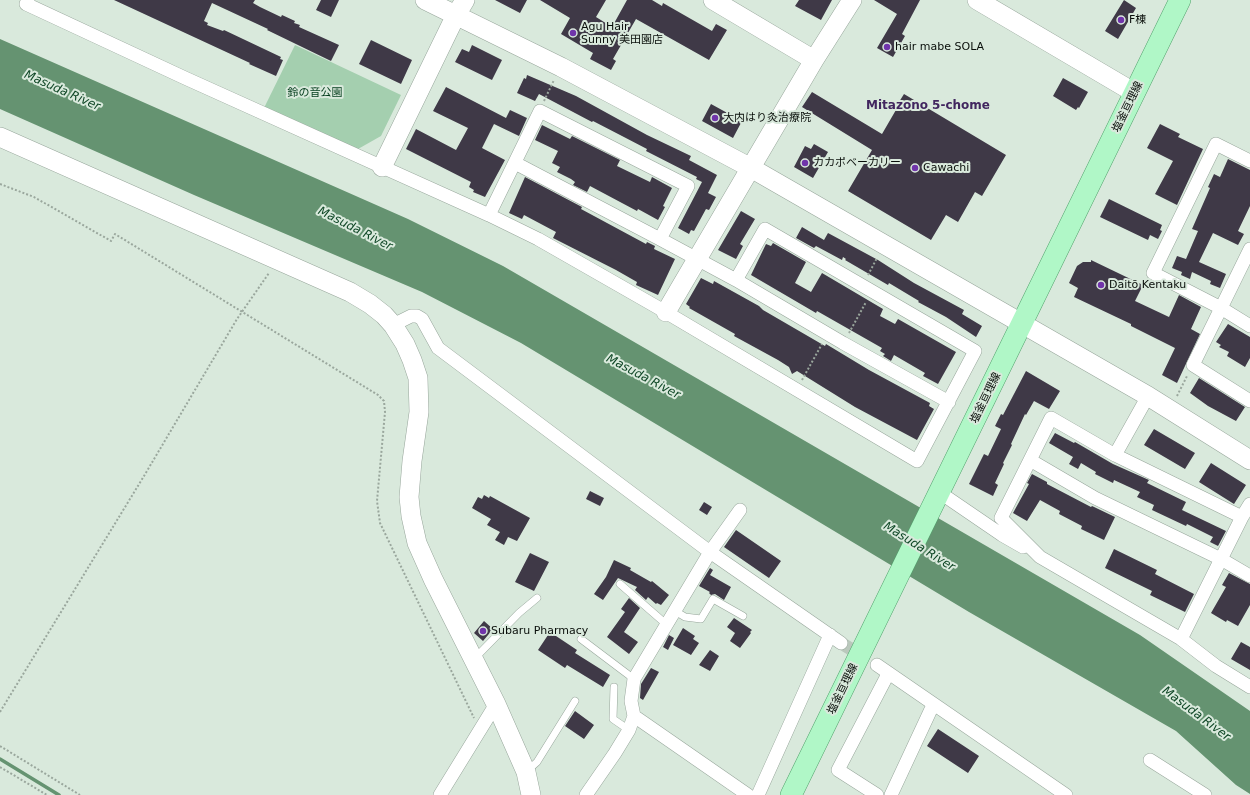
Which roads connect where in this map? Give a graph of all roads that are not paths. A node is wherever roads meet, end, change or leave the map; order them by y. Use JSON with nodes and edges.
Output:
{"nodes":[{"id":1,"x":28,"y":0,"type":"edge"},
{"id":2,"x":425,"y":0,"type":"edge"},
{"id":3,"x":713,"y":0,"type":"edge"},
{"id":4,"x":852,"y":0,"type":"edge"},
{"id":5,"x":977,"y":0,"type":"edge"},
{"id":6,"x":1180,"y":0,"type":"edge"},
{"id":7,"x":460,"y":8,"type":"edge"},
{"id":8,"x":814,"y":60,"type":"junction"},
{"id":9,"x":1135,"y":94,"type":"junction"},
{"id":10,"x":0,"y":137,"type":"edge"},
{"id":11,"x":1250,"y":161,"type":"edge"},
{"id":12,"x":515,"y":163,"type":"junction"},
{"id":13,"x":382,"y":167,"type":"junction"},
{"id":14,"x":751,"y":168,"type":"junction"},
{"id":15,"x":489,"y":214,"type":"junction"},
{"id":16,"x":660,"y":239,"type":"junction"},
{"id":17,"x":1249,"y":254,"type":"edge"},
{"id":18,"x":698,"y":259,"type":"junction"},
{"id":19,"x":736,"y":280,"type":"junction"},
{"id":20,"x":1221,"y":308,"type":"junction"},
{"id":21,"x":666,"y":312,"type":"junction"},
{"id":22,"x":1022,"y":323,"type":"junction"},
{"id":23,"x":393,"y":326,"type":"junction"},
{"id":24,"x":1250,"y":326,"type":"edge"},
{"id":25,"x":1148,"y":396,"type":"junction"},
{"id":26,"x":1250,"y":401,"type":"edge"},
{"id":27,"x":949,"y":402,"type":"junction"},
{"id":28,"x":1115,"y":455,"type":"junction"},
{"id":29,"x":1030,"y":460,"type":"junction"},
{"id":30,"x":1250,"y":460,"type":"edge"},
{"id":31,"x":938,"y":494,"type":"junction"},
{"id":32,"x":1250,"y":504,"type":"edge"},
{"id":33,"x":740,"y":510,"type":"dead end"},
{"id":34,"x":1242,"y":517,"type":"junction"},
{"id":35,"x":710,"y":552,"type":"junction"},
{"id":36,"x":1040,"y":557,"type":"junction"},
{"id":37,"x":1221,"y":559,"type":"junction"},
{"id":38,"x":1250,"y":576,"type":"edge"},
{"id":39,"x":620,"y":584,"type":"dead end"},
{"id":40,"x":537,"y":598,"type":"dead end"},
{"id":41,"x":675,"y":611,"type":"junction"},
{"id":42,"x":743,"y":616,"type":"dead end"},
{"id":43,"x":666,"y":624,"type":"junction"},
{"id":44,"x":830,"y":635,"type":"junction"},
{"id":45,"x":581,"y":639,"type":"dead end"},
{"id":46,"x":1181,"y":639,"type":"junction"},
{"id":47,"x":841,"y":643,"type":"tunnel mouth"},
{"id":48,"x":474,"y":660,"type":"junction"},
{"id":49,"x":877,"y":665,"type":"tunnel mouth"},
{"id":50,"x":888,"y":674,"type":"junction"},
{"id":51,"x":634,"y":679,"type":"junction"},
{"id":52,"x":614,"y":687,"type":"dead end"},
{"id":53,"x":1250,"y":687,"type":"edge"},
{"id":54,"x":576,"y":701,"type":"dead end"},
{"id":55,"x":496,"y":704,"type":"junction"},
{"id":56,"x":933,"y":705,"type":"junction"},
{"id":57,"x":634,"y":716,"type":"junction"},
{"id":58,"x":630,"y":730,"type":"junction"},
{"id":59,"x":1150,"y":760,"type":"dead end"},
{"id":60,"x":526,"y":772,"type":"junction"},
{"id":61,"x":440,"y":795,"type":"edge"},
{"id":62,"x":531,"y":795,"type":"edge"},
{"id":63,"x":586,"y":795,"type":"edge"},
{"id":64,"x":748,"y":795,"type":"edge"},
{"id":65,"x":758,"y":795,"type":"edge"},
{"id":66,"x":791,"y":795,"type":"edge"},
{"id":67,"x":877,"y":795,"type":"edge"},
{"id":68,"x":891,"y":795,"type":"edge"},
{"id":69,"x":1066,"y":795,"type":"edge"},
{"id":70,"x":1205,"y":795,"type":"edge"}],
"edges":[{"from":1,"to":13,"type":"street"},
{"from":2,"to":7,"type":"street"},
{"from":3,"to":8,"type":"street"},
{"from":4,"to":8,"type":"street"},
{"from":5,"to":9,"type":"street"},
{"from":6,"to":9,"type":"main road","name":"塩釜亘理線"},
{"from":7,"to":13,"type":"street"},
{"from":7,"to":14,"type":"street"},
{"from":8,"to":14,"type":"street"},
{"from":9,"to":22,"type":"main road","name":"塩釜亘理線"},
{"from":10,"to":23,"type":"street"},
{"from":11,"to":20,"type":"street"},
{"from":12,"to":15,"type":"street"},
{"from":12,"to":16,"type":"street"},
{"from":12,"to":16,"type":"street"},
{"from":13,"to":15,"type":"street"},
{"from":14,"to":18,"type":"street"},
{"from":14,"to":22,"type":"street"},
{"from":15,"to":21,"type":"street"},
{"from":16,"to":18,"type":"street"},
{"from":17,"to":20,"type":"street"},
{"from":18,"to":19,"type":"street"},
{"from":18,"to":21,"type":"street"},
{"from":19,"to":27,"type":"street"},
{"from":19,"to":27,"type":"street"},
{"from":20,"to":24,"type":"street"},
{"from":20,"to":26,"type":"street"},
{"from":21,"to":27,"type":"street"},
{"from":22,"to":25,"type":"street"},
{"from":22,"to":31,"type":"main road","name":"塩釜亘理線"},
{"from":23,"to":35,"type":"street"},
{"from":23,"to":48,"type":"street"},
{"from":25,"to":28,"type":"street"},
{"from":25,"to":30,"type":"street"},
{"from":28,"to":29,"type":"street"},
{"from":28,"to":34,"type":"street"},
{"from":29,"to":36,"type":"street"},
{"from":29,"to":37,"type":"street"},
{"from":31,"to":36,"type":"street"},
{"from":31,"to":66,"type":"main road","name":"塩釜亘理線"},
{"from":32,"to":34,"type":"street"},
{"from":33,"to":35,"type":"street"},
{"from":34,"to":37,"type":"street"},
{"from":35,"to":41,"type":"street"},
{"from":35,"to":44,"type":"street"},
{"from":36,"to":46,"type":"street"},
{"from":37,"to":38,"type":"street"},
{"from":37,"to":46,"type":"street"},
{"from":39,"to":43,"type":"lane"},
{"from":40,"to":48,"type":"lane"},
{"from":41,"to":42,"type":"lane"},
{"from":41,"to":43,"type":"street"},
{"from":43,"to":51,"type":"street"},
{"from":44,"to":47,"type":"street"},
{"from":44,"to":65,"type":"street"},
{"from":45,"to":51,"type":"lane"},
{"from":46,"to":53,"type":"street"},
{"from":48,"to":55,"type":"street"},
{"from":49,"to":50,"type":"street"},
{"from":50,"to":56,"type":"street"},
{"from":50,"to":67,"type":"street"},
{"from":51,"to":57,"type":"street"},
{"from":52,"to":58,"type":"lane"},
{"from":54,"to":60,"type":"lane"},
{"from":55,"to":60,"type":"street"},
{"from":55,"to":61,"type":"street"},
{"from":56,"to":68,"type":"street"},
{"from":56,"to":69,"type":"street"},
{"from":57,"to":58,"type":"street"},
{"from":57,"to":64,"type":"street"},
{"from":58,"to":63,"type":"street"},
{"from":59,"to":70,"type":"street"},
{"from":60,"to":62,"type":"street"}]}
